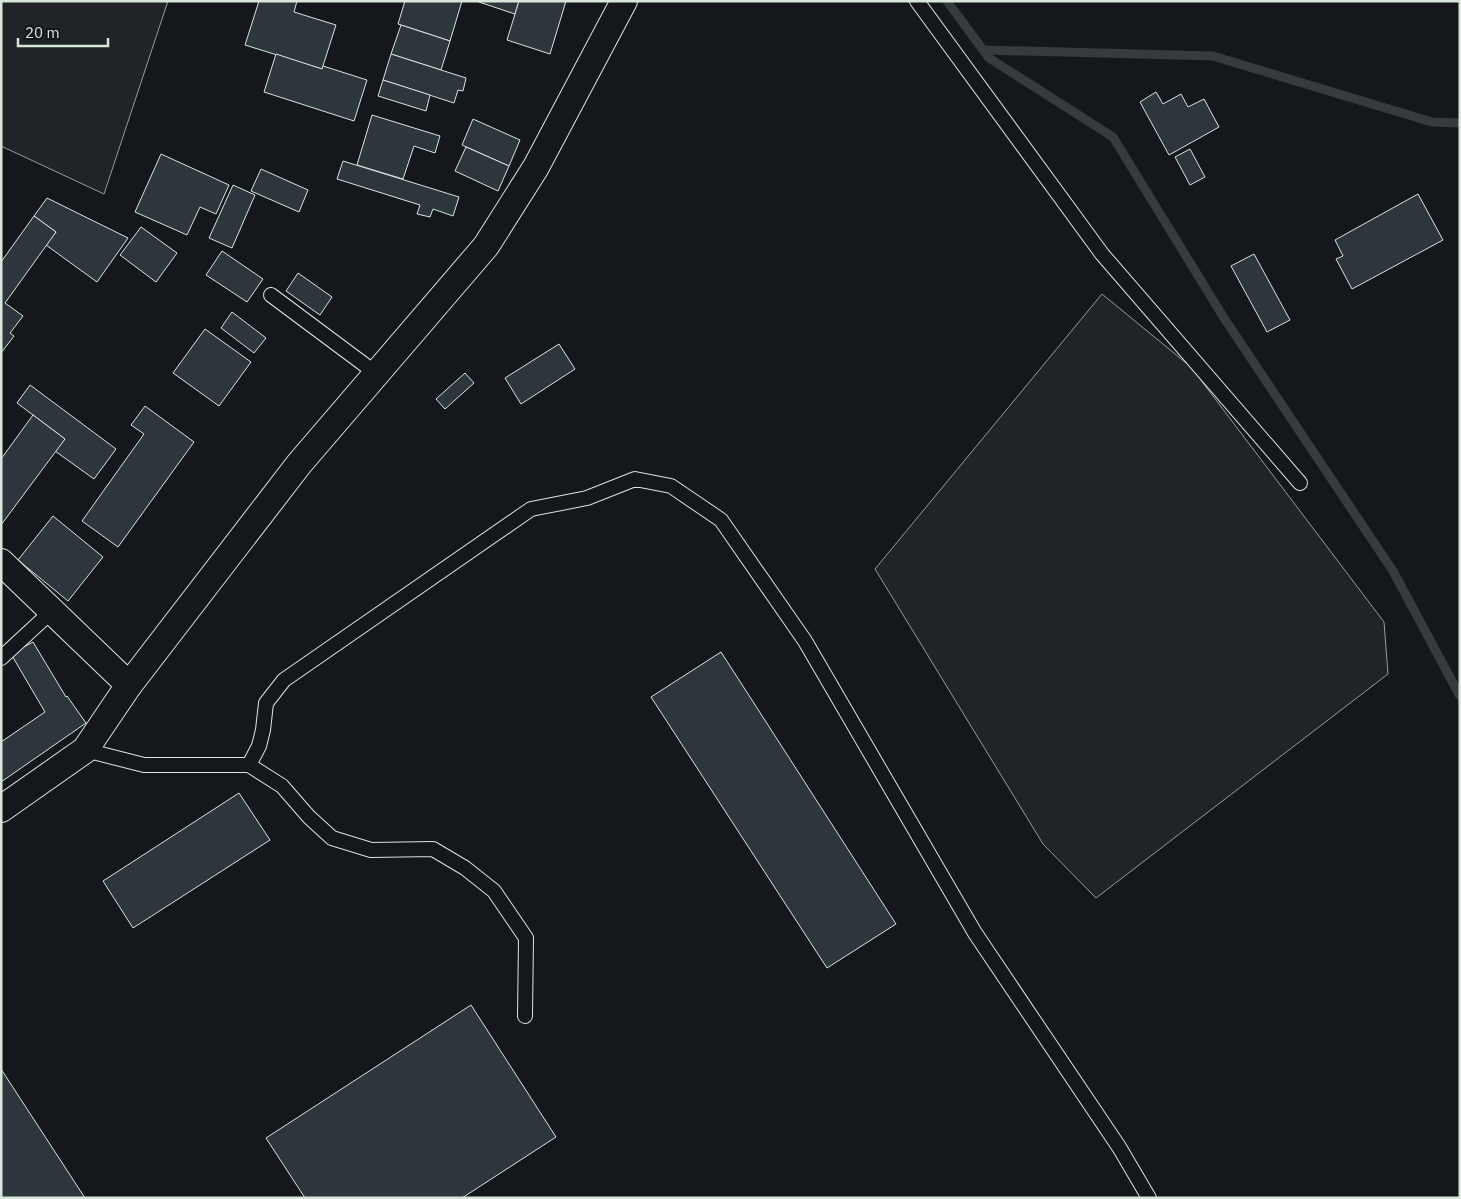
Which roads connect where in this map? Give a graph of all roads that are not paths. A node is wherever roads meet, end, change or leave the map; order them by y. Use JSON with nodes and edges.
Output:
{"nodes":[{"id":1,"x":624,"y":1,"type":"edge"},
{"id":2,"x":917,"y":1,"type":"edge"},
{"id":3,"x":271,"y":295,"type":"dead end"},
{"id":4,"x":377,"y":374,"type":"junction"},
{"id":5,"x":1300,"y":483,"type":"dead end"},
{"id":6,"x":1,"y":562,"type":"edge"},
{"id":7,"x":52,"y":611,"type":"junction"},
{"id":8,"x":1,"y":658,"type":"edge"},
{"id":9,"x":129,"y":685,"type":"junction"},
{"id":10,"x":85,"y":750,"type":"junction"},
{"id":11,"x":249,"y":765,"type":"junction"},
{"id":12,"x":1,"y":809,"type":"edge"},
{"id":13,"x":525,"y":1016,"type":"dead end"},
{"id":14,"x":1149,"y":1198,"type":"edge"}],
"edges":[{"from":1,"to":4,"type":"street"},
{"from":2,"to":5,"type":"lane"},
{"from":3,"to":4,"type":"lane"},
{"from":4,"to":9,"type":"street"},
{"from":6,"to":7,"type":"street"},
{"from":7,"to":8,"type":"lane"},
{"from":7,"to":9,"type":"street"},
{"from":9,"to":10,"type":"street"},
{"from":10,"to":11,"type":"lane"},
{"from":10,"to":12,"type":"street"},
{"from":11,"to":13,"type":"lane"},
{"from":11,"to":14,"type":"lane"}]}
